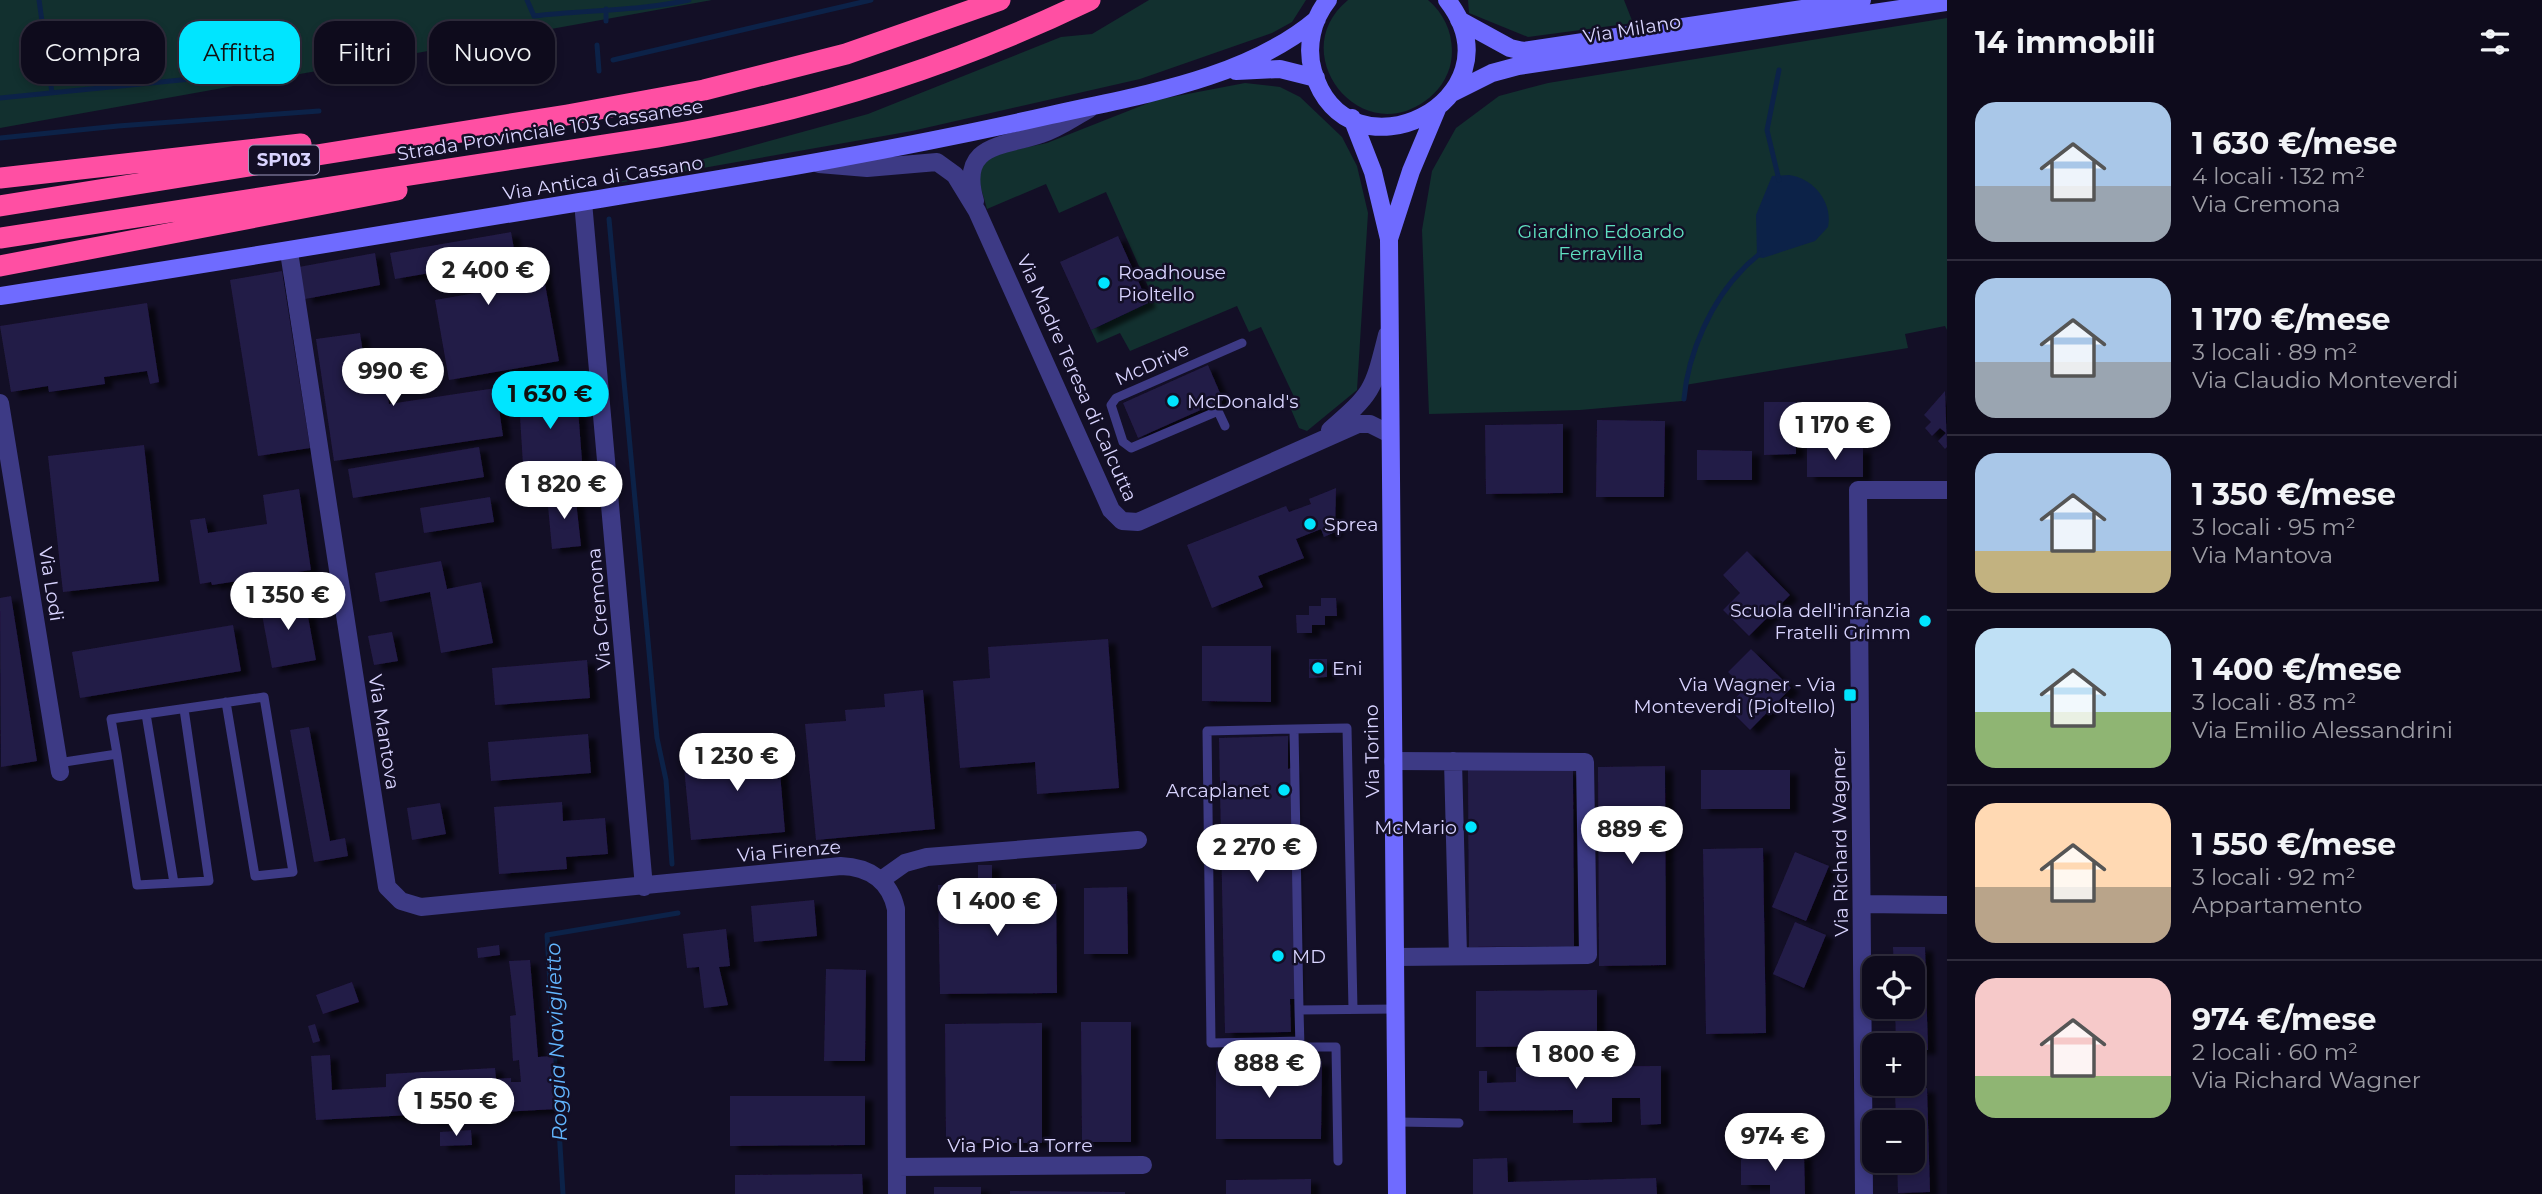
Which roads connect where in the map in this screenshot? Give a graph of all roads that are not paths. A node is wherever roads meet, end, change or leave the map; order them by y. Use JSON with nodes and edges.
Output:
{"nodes":[{"id":1,"x":1000,"y":0,"type":"edge"},
{"id":2,"x":1090,"y":0,"type":"edge"},
{"id":3,"x":1328,"y":0,"type":"edge"},
{"id":4,"x":1862,"y":0,"type":"edge"},
{"id":5,"x":1448,"y":1,"type":"edge"},
{"id":6,"x":1947,"y":2,"type":"edge"},
{"id":7,"x":1317,"y":19,"type":"junction"},
{"id":8,"x":1459,"y":20,"type":"junction"},
{"id":9,"x":1208,"y":75,"type":"junction"},
{"id":10,"x":1315,"y":78,"type":"junction"},
{"id":11,"x":1452,"y":93,"type":"junction"},
{"id":12,"x":1098,"y":105,"type":"junction"},
{"id":13,"x":1437,"y":109,"type":"junction"},
{"id":14,"x":567,"y":115,"type":"junction"},
{"id":15,"x":1352,"y":118,"type":"junction"},
{"id":16,"x":562,"y":152,"type":"junction"},
{"id":17,"x":812,"y":163,"type":"junction"},
{"id":18,"x":0,"y":177,"type":"edge"},
{"id":19,"x":583,"y":202,"type":"junction"},
{"id":20,"x":0,"y":206,"type":"edge"},
{"id":21,"x":978,"y":211,"type":"junction"},
{"id":22,"x":0,"y":238,"type":"edge"},
{"id":23,"x":1389,"y":239,"type":"junction"},
{"id":24,"x":289,"y":252,"type":"junction"},
{"id":25,"x":0,"y":266,"type":"edge"},
{"id":26,"x":0,"y":296,"type":"edge"},
{"id":27,"x":1390,"y":325,"type":"junction"},
{"id":28,"x":1242,"y":344,"type":"dead end"},
{"id":29,"x":0,"y":402,"type":"edge"},
{"id":30,"x":1225,"y":426,"type":"dead end"},
{"id":31,"x":1391,"y":433,"type":"junction"},
{"id":32,"x":1316,"y":441,"type":"junction"},
{"id":33,"x":1947,"y":490,"type":"edge"},
{"id":34,"x":226,"y":702,"type":"junction"},
{"id":35,"x":184,"y":709,"type":"junction"},
{"id":36,"x":146,"y":714,"type":"junction"},
{"id":37,"x":1294,"y":729,"type":"junction"},
{"id":38,"x":117,"y":754,"type":"junction"},
{"id":39,"x":1393,"y":761,"type":"junction"},
{"id":40,"x":1453,"y":761,"type":"junction"},
{"id":41,"x":59,"y":768,"type":"joint"},
{"id":42,"x":1138,"y":839,"type":"dead end"},
{"id":43,"x":881,"y":880,"type":"junction"},
{"id":44,"x":174,"y":883,"type":"junction"},
{"id":45,"x":387,"y":887,"type":"joint"},
{"id":46,"x":645,"y":887,"type":"junction"},
{"id":47,"x":1862,"y":904,"type":"junction"},
{"id":48,"x":1947,"y":905,"type":"edge"},
{"id":49,"x":1458,"y":956,"type":"junction"},
{"id":50,"x":1395,"y":957,"type":"junction"},
{"id":51,"x":1353,"y":1009,"type":"junction"},
{"id":52,"x":1396,"y":1009,"type":"junction"},
{"id":53,"x":1299,"y":1010,"type":"junction"},
{"id":54,"x":1300,"y":1041,"type":"junction"},
{"id":55,"x":1397,"y":1122,"type":"junction"},
{"id":56,"x":1459,"y":1123,"type":"dead end"},
{"id":57,"x":1338,"y":1161,"type":"dead end"},
{"id":58,"x":1143,"y":1166,"type":"dead end"},
{"id":59,"x":897,"y":1167,"type":"junction"},
{"id":60,"x":897,"y":1194,"type":"edge"},
{"id":61,"x":1398,"y":1194,"type":"edge"},
{"id":62,"x":1864,"y":1194,"type":"edge"}],
"edges":[{"from":1,"to":14,"type":"highway","name":"Strada Provinciale 103 Cassanese","number":"SP103"},
{"from":2,"to":16,"type":"highway","name":"Strada Provinciale 103 Cassanese","number":"SP103"},
{"from":3,"to":7,"type":"street"},
{"from":4,"to":8,"type":"street","name":"Via Milano"},
{"from":5,"to":8,"type":"street"},
{"from":6,"to":11,"type":"street","name":"Via Milano"},
{"from":7,"to":9,"type":"street","name":"Via Antica di Cassano"},
{"from":7,"to":10,"type":"street"},
{"from":8,"to":11,"type":"street"},
{"from":9,"to":10,"type":"street","name":"Via Antica di Cassano"},
{"from":9,"to":12,"type":"street","name":"Via Antica di Cassano"},
{"from":10,"to":15,"type":"street"},
{"from":11,"to":13,"type":"street"},
{"from":12,"to":17,"type":"street","name":"Via Antica di Cassano"},
{"from":12,"to":21,"type":"street","name":"Via Madre Teresa di Calcutta"},
{"from":13,"to":15,"type":"street"},
{"from":13,"to":23,"type":"street"},
{"from":14,"to":18,"type":"highway","number":"SP103"},
{"from":14,"to":20,"type":"highway","name":"Strada Provinciale 103 Cassanese","number":"SP103"},
{"from":15,"to":23,"type":"street"},
{"from":16,"to":22,"type":"highway","name":"Strada Provinciale 103 Cassanese","number":"SP103"},
{"from":16,"to":25,"type":"highway","number":"SP103"},
{"from":17,"to":19,"type":"street","name":"Via Antica di Cassano"},
{"from":17,"to":21,"type":"street","name":"Via Madre Teresa di Calcutta"},
{"from":19,"to":24,"type":"street","name":"Via Antica di Cassano"},
{"from":19,"to":46,"type":"street","name":"Via Cremona"},
{"from":21,"to":32,"type":"street","name":"Via Madre Teresa di Calcutta"},
{"from":23,"to":27,"type":"street","name":"Via Torino"},
{"from":24,"to":26,"type":"street","name":"Via Antica di Cassano"},
{"from":24,"to":45,"type":"street","name":"Via Mantova"},
{"from":27,"to":31,"type":"street","name":"Via Torino"},
{"from":27,"to":32,"type":"street","name":"Via Madre Teresa di Calcutta"},
{"from":28,"to":30,"type":"lane","name":"McDrive"},
{"from":29,"to":41,"type":"street","name":"Via Lodi"},
{"from":31,"to":32,"type":"street","name":"Via Madre Teresa di Calcutta"},
{"from":31,"to":39,"type":"street","name":"Via Torino"},
{"from":33,"to":47,"type":"street","name":"Via Richard Wagner"},
{"from":34,"to":34,"type":"lane"},
{"from":34,"to":35,"type":"lane"},
{"from":35,"to":36,"type":"lane"},
{"from":35,"to":44,"type":"lane"},
{"from":36,"to":38,"type":"lane"},
{"from":36,"to":44,"type":"lane"},
{"from":37,"to":51,"type":"lane"},
{"from":37,"to":53,"type":"lane"},
{"from":37,"to":54,"type":"lane"},
{"from":38,"to":41,"type":"lane"},
{"from":38,"to":44,"type":"lane"},
{"from":39,"to":40,"type":"street"},
{"from":39,"to":50,"type":"street","name":"Via Torino"},
{"from":40,"to":49,"type":"street"},
{"from":40,"to":49,"type":"street"},
{"from":42,"to":43,"type":"street"},
{"from":43,"to":46,"type":"street","name":"Via Firenze"},
{"from":43,"to":59,"type":"street"},
{"from":45,"to":46,"type":"street","name":"Via Firenze"},
{"from":47,"to":48,"type":"street"},
{"from":47,"to":62,"type":"street","name":"Via Richard Wagner"},
{"from":49,"to":50,"type":"street"},
{"from":50,"to":52,"type":"street","name":"Via Torino"},
{"from":51,"to":52,"type":"lane"},
{"from":51,"to":53,"type":"lane"},
{"from":52,"to":55,"type":"street","name":"Via Torino"},
{"from":53,"to":54,"type":"lane"},
{"from":54,"to":57,"type":"lane"},
{"from":55,"to":56,"type":"lane"},
{"from":55,"to":61,"type":"street","name":"Via Torino"},
{"from":58,"to":59,"type":"street","name":"Via Pio La Torre"},
{"from":59,"to":60,"type":"street"}]}
